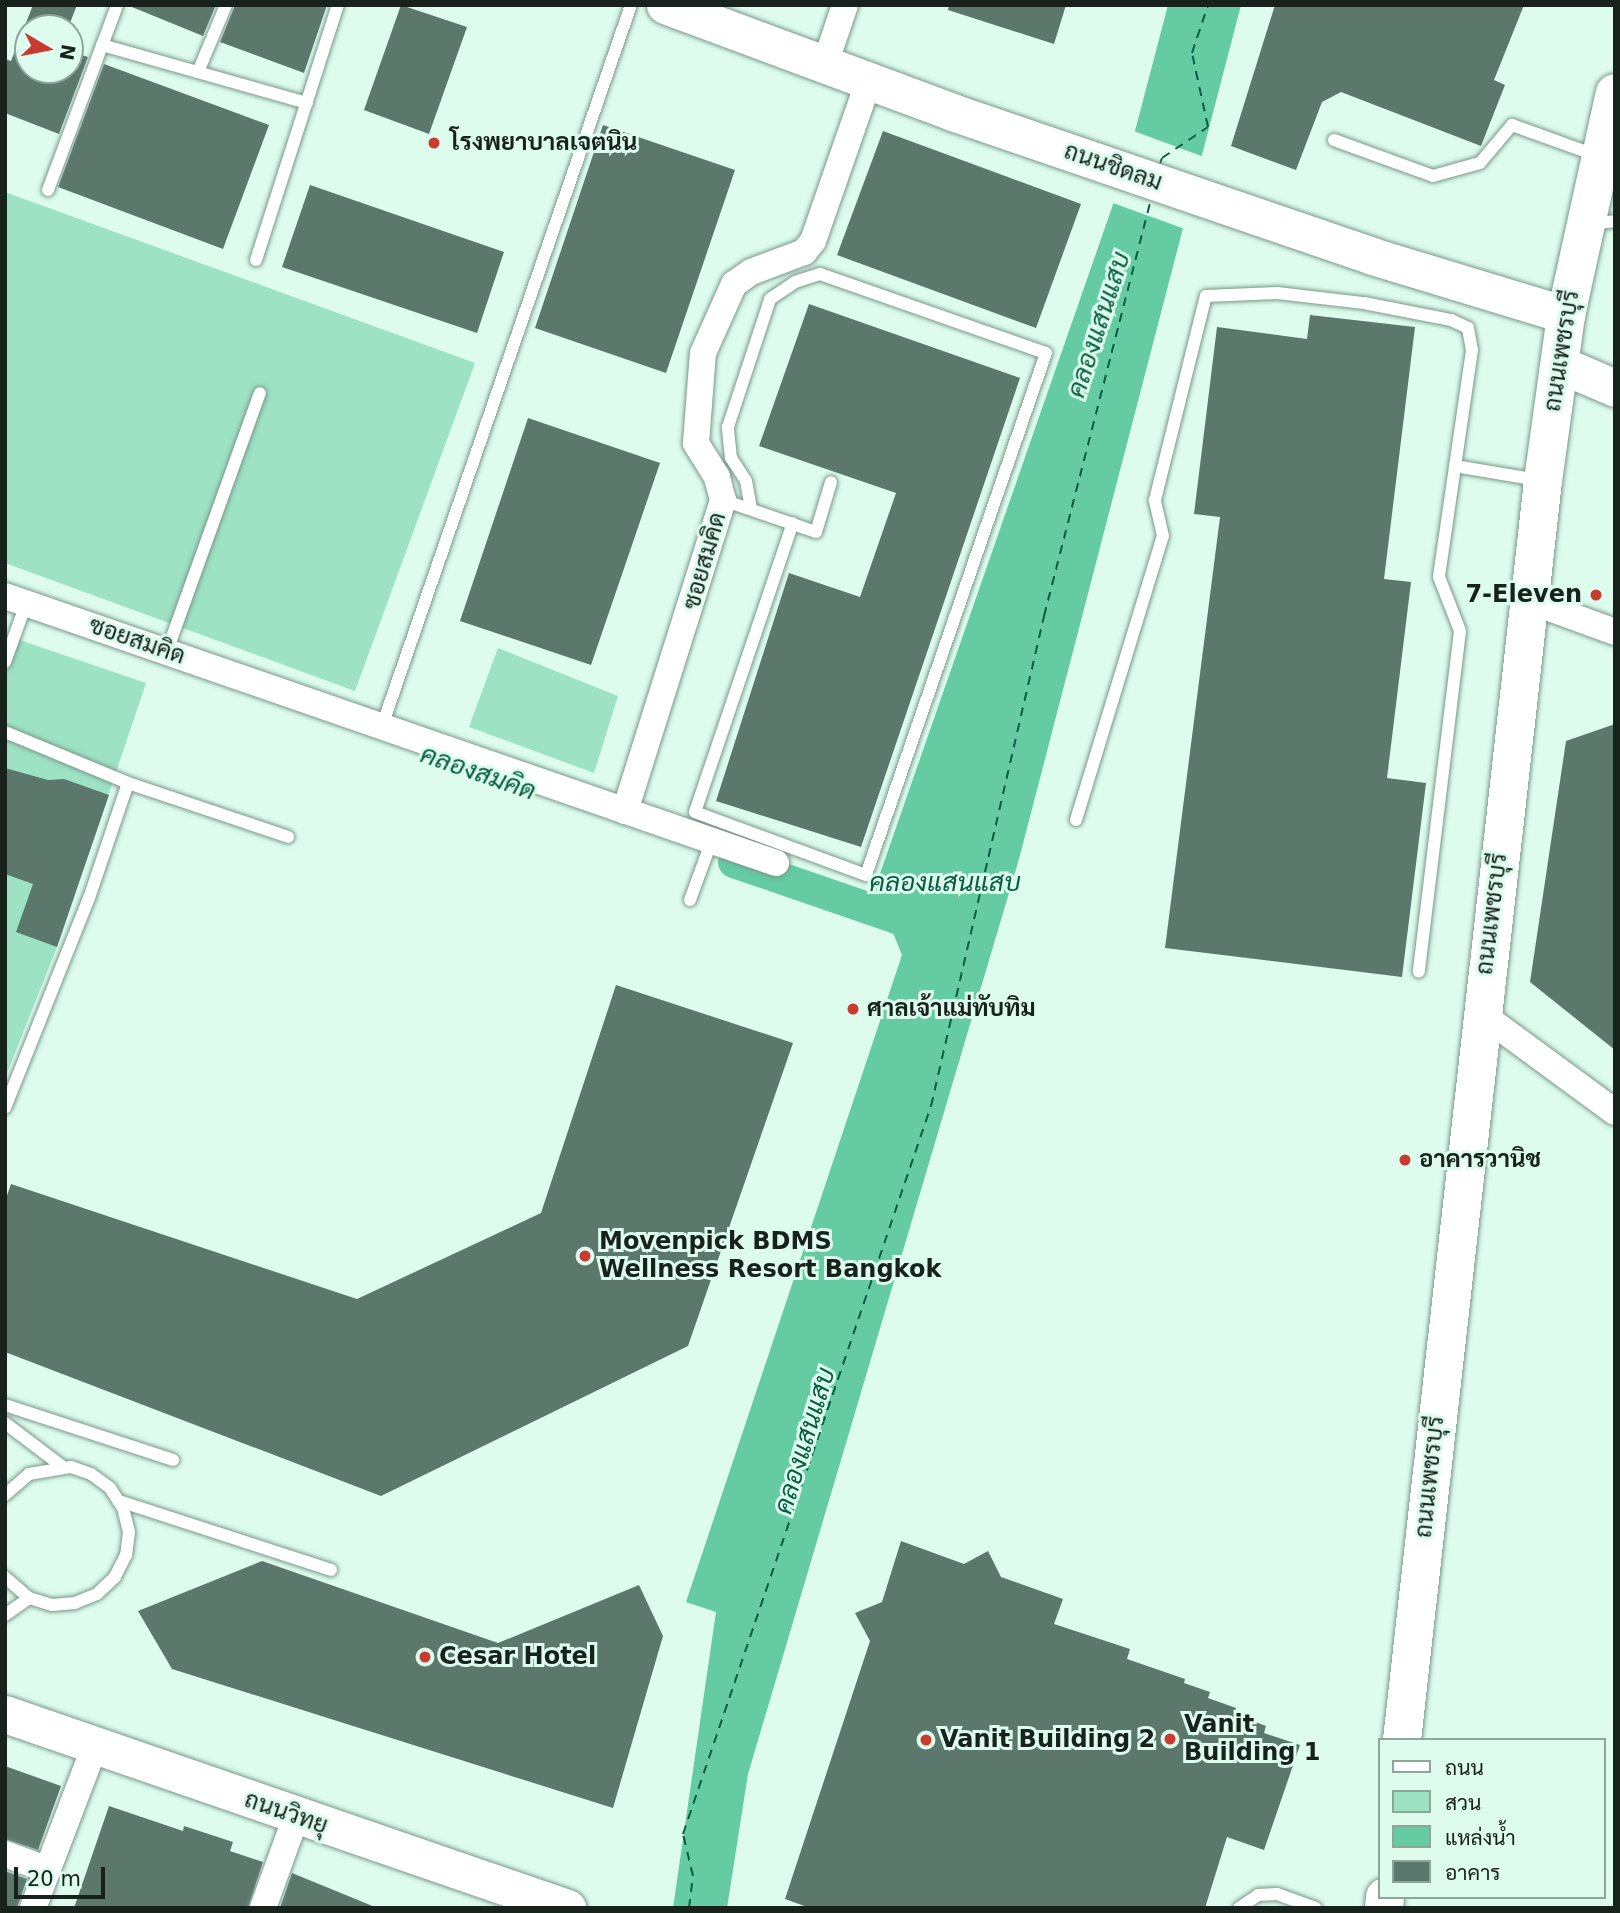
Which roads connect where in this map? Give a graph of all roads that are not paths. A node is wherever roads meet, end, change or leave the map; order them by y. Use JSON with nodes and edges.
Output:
{"nodes":[{"id":1,"x":117,"y":5,"type":"edge"},
{"id":2,"x":226,"y":5,"type":"edge"},
{"id":3,"x":338,"y":5,"type":"edge"},
{"id":4,"x":631,"y":5,"type":"edge"},
{"id":5,"x":665,"y":5,"type":"edge"},
{"id":6,"x":845,"y":5,"type":"edge"},
{"id":7,"x":102,"y":45,"type":"junction"},
{"id":8,"x":825,"y":64,"type":"junction"},
{"id":9,"x":198,"y":72,"type":"junction"},
{"id":10,"x":869,"y":80,"type":"junction"},
{"id":11,"x":1615,"y":93,"type":"edge"},
{"id":12,"x":307,"y":103,"type":"junction"},
{"id":13,"x":1334,"y":140,"type":"dead end"},
{"id":14,"x":1598,"y":156,"type":"junction"},
{"id":15,"x":48,"y":190,"type":"dead end"},
{"id":16,"x":1599,"y":223,"type":"edge"},
{"id":17,"x":256,"y":260,"type":"dead end"},
{"id":18,"x":1566,"y":315,"type":"junction"},
{"id":19,"x":1559,"y":364,"type":"junction"},
{"id":20,"x":1615,"y":387,"type":"edge"},
{"id":21,"x":260,"y":393,"type":"dead end"},
{"id":22,"x":1455,"y":466,"type":"junction"},
{"id":23,"x":1543,"y":481,"type":"junction"},
{"id":24,"x":831,"y":482,"type":"dead end"},
{"id":25,"x":723,"y":500,"type":"junction"},
{"id":26,"x":751,"y":509,"type":"junction"},
{"id":27,"x":793,"y":523,"type":"junction"},
{"id":28,"x":16,"y":600,"type":"edge"},
{"id":29,"x":1530,"y":601,"type":"junction"},
{"id":30,"x":1615,"y":632,"type":"edge"},
{"id":31,"x":167,"y":652,"type":"junction"},
{"id":32,"x":5,"y":662,"type":"edge"},
{"id":33,"x":382,"y":726,"type":"junction"},
{"id":34,"x":5,"y":732,"type":"edge"},
{"id":35,"x":128,"y":783,"type":"junction"},
{"id":36,"x":625,"y":811,"type":"junction"},
{"id":37,"x":1076,"y":820,"type":"dead end"},
{"id":38,"x":288,"y":837,"type":"dead end"},
{"id":39,"x":713,"y":839,"type":"junction"},
{"id":40,"x":776,"y":863,"type":"dead end"},
{"id":41,"x":690,"y":900,"type":"dead end"},
{"id":42,"x":1419,"y":972,"type":"dead end"},
{"id":43,"x":1480,"y":1013,"type":"junction"},
{"id":44,"x":5,"y":1108,"type":"edge"},
{"id":45,"x":1615,"y":1112,"type":"edge"},
{"id":46,"x":5,"y":1405,"type":"edge"},
{"id":47,"x":5,"y":1423,"type":"edge"},
{"id":48,"x":173,"y":1460,"type":"dead end"},
{"id":49,"x":63,"y":1467,"type":"junction"},
{"id":50,"x":5,"y":1495,"type":"edge"},
{"id":51,"x":119,"y":1501,"type":"junction"},
{"id":52,"x":331,"y":1570,"type":"dead end"},
{"id":53,"x":5,"y":1577,"type":"edge"},
{"id":54,"x":29,"y":1598,"type":"junction"},
{"id":55,"x":5,"y":1615,"type":"edge"},
{"id":56,"x":5,"y":1714,"type":"edge"},
{"id":57,"x":1402,"y":1738,"type":"edge"},
{"id":58,"x":94,"y":1746,"type":"junction"},
{"id":59,"x":296,"y":1817,"type":"junction"},
{"id":60,"x":5,"y":1854,"type":"edge"},
{"id":61,"x":48,"y":1870,"type":"junction"},
{"id":62,"x":33,"y":1908,"type":"edge"},
{"id":63,"x":263,"y":1908,"type":"edge"},
{"id":64,"x":567,"y":1908,"type":"edge"},
{"id":65,"x":1239,"y":1908,"type":"edge"},
{"id":66,"x":1316,"y":1908,"type":"edge"}],
"edges":[{"from":1,"to":7,"type":"lane"},
{"from":2,"to":9,"type":"lane"},
{"from":3,"to":12,"type":"lane"},
{"from":4,"to":33,"type":"lane"},
{"from":5,"to":8,"type":"street","name":"ถนนชิดลม"},
{"from":6,"to":8,"type":"street"},
{"from":7,"to":9,"type":"lane"},
{"from":7,"to":15,"type":"lane"},
{"from":8,"to":10,"type":"street","name":"ถนนชิดลม"},
{"from":9,"to":12,"type":"lane"},
{"from":10,"to":18,"type":"street","name":"ถนนชิดลม"},
{"from":10,"to":25,"type":"street","name":"ซอยสมคิด"},
{"from":11,"to":14,"type":"main road","name":"ถนนเพชรบุรี"},
{"from":12,"to":17,"type":"lane"},
{"from":13,"to":14,"type":"lane"},
{"from":14,"to":16,"type":"main road","name":"ถนนเพชรบุรี"},
{"from":16,"to":18,"type":"main road","name":"ถนนเพชรบุรี"},
{"from":18,"to":19,"type":"main road","name":"ถนนเพชรบุรี"},
{"from":19,"to":20,"type":"street"},
{"from":19,"to":23,"type":"main road","name":"ถนนเพชรบุรี"},
{"from":21,"to":31,"type":"lane"},
{"from":22,"to":23,"type":"lane"},
{"from":22,"to":37,"type":"lane"},
{"from":22,"to":42,"type":"lane"},
{"from":23,"to":29,"type":"main road","name":"ถนนเพชรบุรี"},
{"from":24,"to":27,"type":"lane"},
{"from":25,"to":26,"type":"lane"},
{"from":25,"to":36,"type":"street","name":"ซอยสมคิด"},
{"from":26,"to":27,"type":"lane"},
{"from":26,"to":27,"type":"lane"},
{"from":28,"to":31,"type":"street","name":"ซอยสมคิด"},
{"from":28,"to":32,"type":"lane"},
{"from":29,"to":30,"type":"street"},
{"from":29,"to":43,"type":"main road","name":"ถนนเพชรบุรี"},
{"from":31,"to":33,"type":"street","name":"ซอยสมคิด"},
{"from":33,"to":36,"type":"street","name":"ซอยสมคิด"},
{"from":34,"to":35,"type":"lane"},
{"from":35,"to":38,"type":"lane"},
{"from":35,"to":44,"type":"lane"},
{"from":36,"to":39,"type":"street","name":"ซอยสมคิด"},
{"from":39,"to":40,"type":"street","name":"ซอยสมคิด"},
{"from":39,"to":41,"type":"lane"},
{"from":43,"to":45,"type":"street"},
{"from":43,"to":57,"type":"main road","name":"ถนนเพชรบุรี"},
{"from":46,"to":48,"type":"lane"},
{"from":47,"to":49,"type":"lane"},
{"from":49,"to":50,"type":"lane"},
{"from":49,"to":51,"type":"lane"},
{"from":51,"to":52,"type":"lane"},
{"from":51,"to":54,"type":"lane"},
{"from":53,"to":54,"type":"lane"},
{"from":54,"to":55,"type":"lane"},
{"from":56,"to":58,"type":"street","name":"ถนนวิทยุ"},
{"from":58,"to":59,"type":"street","name":"ถนนวิทยุ"},
{"from":58,"to":61,"type":"street"},
{"from":59,"to":63,"type":"street"},
{"from":59,"to":64,"type":"street","name":"ถนนวิทยุ"},
{"from":60,"to":61,"type":"street"},
{"from":61,"to":62,"type":"street"},
{"from":65,"to":66,"type":"lane"}]}
